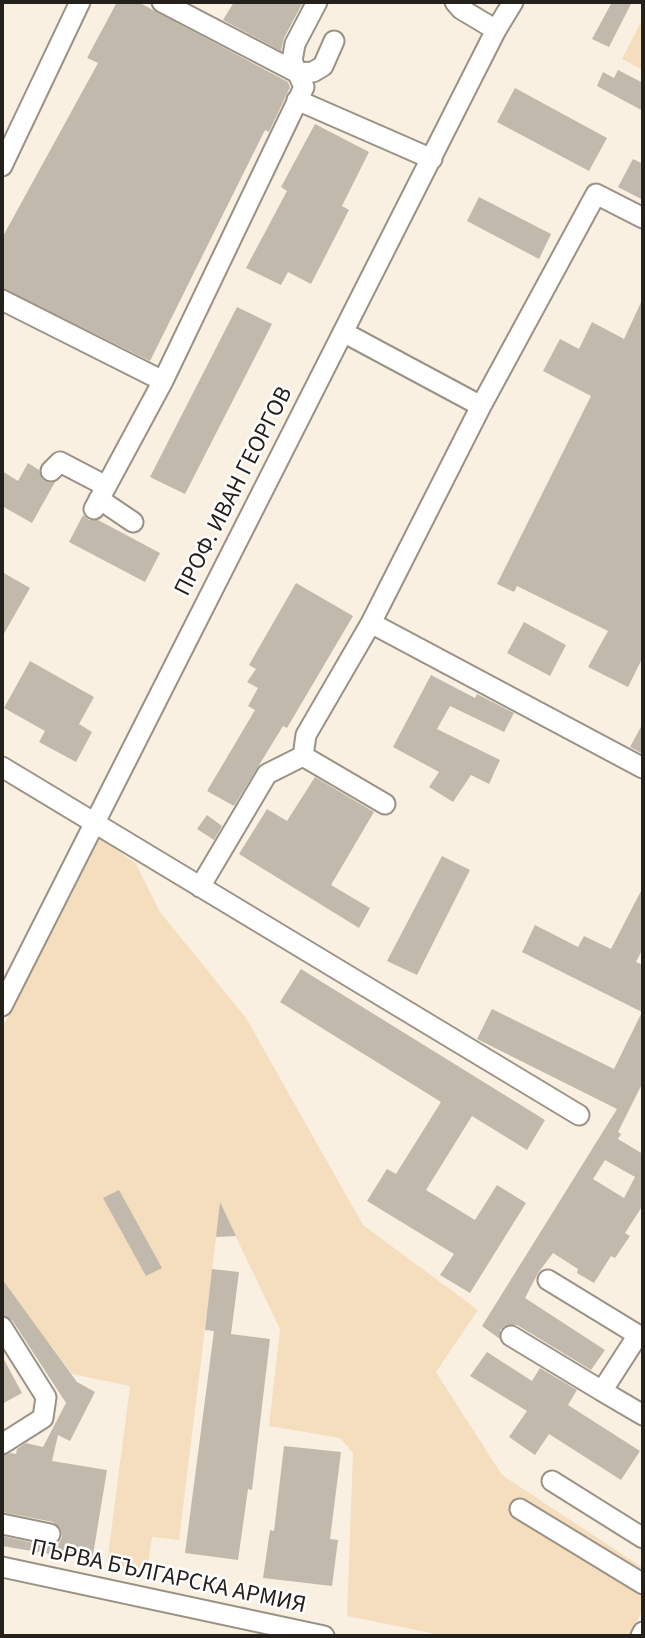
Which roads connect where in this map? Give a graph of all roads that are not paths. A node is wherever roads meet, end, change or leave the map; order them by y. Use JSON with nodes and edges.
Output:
{"nodes":[{"id":1,"x":80,"y":2,"type":"edge"},
{"id":2,"x":162,"y":2,"type":"edge"},
{"id":3,"x":317,"y":2,"type":"edge"},
{"id":4,"x":455,"y":2,"type":"edge"},
{"id":5,"x":513,"y":2,"type":"edge"},
{"id":6,"x":496,"y":30,"type":"junction"},
{"id":7,"x":334,"y":41,"type":"dead end"},
{"id":8,"x":298,"y":73,"type":"junction"},
{"id":9,"x":297,"y":100,"type":"junction"},
{"id":10,"x":432,"y":159,"type":"junction"},
{"id":11,"x":2,"y":166,"type":"edge"},
{"id":12,"x":643,"y":218,"type":"edge"},
{"id":13,"x":2,"y":300,"type":"edge"},
{"id":14,"x":343,"y":332,"type":"junction"},
{"id":15,"x":163,"y":381,"type":"junction"},
{"id":16,"x":481,"y":406,"type":"junction"},
{"id":17,"x":51,"y":471,"type":"dead end"},
{"id":18,"x":100,"y":498,"type":"junction"},
{"id":19,"x":133,"y":522,"type":"dead end"},
{"id":20,"x":372,"y":623,"type":"junction"},
{"id":21,"x":303,"y":756,"type":"junction"},
{"id":22,"x":2,"y":767,"type":"edge"},
{"id":23,"x":643,"y":768,"type":"edge"},
{"id":24,"x":386,"y":804,"type":"dead end"},
{"id":25,"x":96,"y":823,"type":"junction"},
{"id":26,"x":200,"y":887,"type":"junction"},
{"id":27,"x":2,"y":1006,"type":"edge"},
{"id":28,"x":579,"y":1115,"type":"dead end"},
{"id":29,"x":548,"y":1280,"type":"dead end"},
{"id":30,"x":2,"y":1328,"type":"edge"},
{"id":31,"x":511,"y":1336,"type":"dead end"},
{"id":32,"x":602,"y":1391,"type":"junction"},
{"id":33,"x":643,"y":1415,"type":"edge"},
{"id":34,"x":2,"y":1444,"type":"edge"},
{"id":35,"x":552,"y":1481,"type":"dead end"},
{"id":36,"x":520,"y":1509,"type":"dead end"},
{"id":37,"x":2,"y":1524,"type":"edge"},
{"id":38,"x":50,"y":1534,"type":"dead end"},
{"id":39,"x":643,"y":1538,"type":"edge"},
{"id":40,"x":2,"y":1567,"type":"edge"},
{"id":41,"x":643,"y":1584,"type":"edge"},
{"id":42,"x":324,"y":1636,"type":"edge"}],
"edges":[{"from":1,"to":11,"type":"street"},
{"from":2,"to":8,"type":"street"},
{"from":3,"to":8,"type":"street"},
{"from":4,"to":6,"type":"street"},
{"from":5,"to":6,"type":"street","name":"ПРОФ. ИВАН ГЕОРГОВ"},
{"from":6,"to":10,"type":"street","name":"ПРОФ. ИВАН ГЕОРГОВ"},
{"from":7,"to":8,"type":"street"},
{"from":8,"to":9,"type":"street"},
{"from":9,"to":10,"type":"street"},
{"from":9,"to":15,"type":"street"},
{"from":10,"to":14,"type":"street","name":"ПРОФ. ИВАН ГЕОРГОВ"},
{"from":12,"to":16,"type":"street"},
{"from":13,"to":15,"type":"street"},
{"from":14,"to":16,"type":"street"},
{"from":14,"to":25,"type":"street","name":"ПРОФ. ИВАН ГЕОРГОВ"},
{"from":15,"to":18,"type":"street"},
{"from":16,"to":20,"type":"street"},
{"from":17,"to":18,"type":"street"},
{"from":18,"to":19,"type":"street"},
{"from":20,"to":21,"type":"street"},
{"from":20,"to":23,"type":"street"},
{"from":21,"to":24,"type":"street"},
{"from":21,"to":26,"type":"street"},
{"from":22,"to":25,"type":"street"},
{"from":25,"to":26,"type":"street"},
{"from":25,"to":27,"type":"street","name":"ПРОФ. ИВАН ГЕОРГОВ"},
{"from":26,"to":28,"type":"street"},
{"from":29,"to":32,"type":"street"},
{"from":30,"to":34,"type":"street"},
{"from":31,"to":32,"type":"street"},
{"from":32,"to":33,"type":"street"},
{"from":35,"to":39,"type":"street"},
{"from":36,"to":41,"type":"street"},
{"from":37,"to":38,"type":"street"},
{"from":40,"to":42,"type":"street","name":"ПЪРВА БЪЛГАРСКА АРМИЯ"}]}
